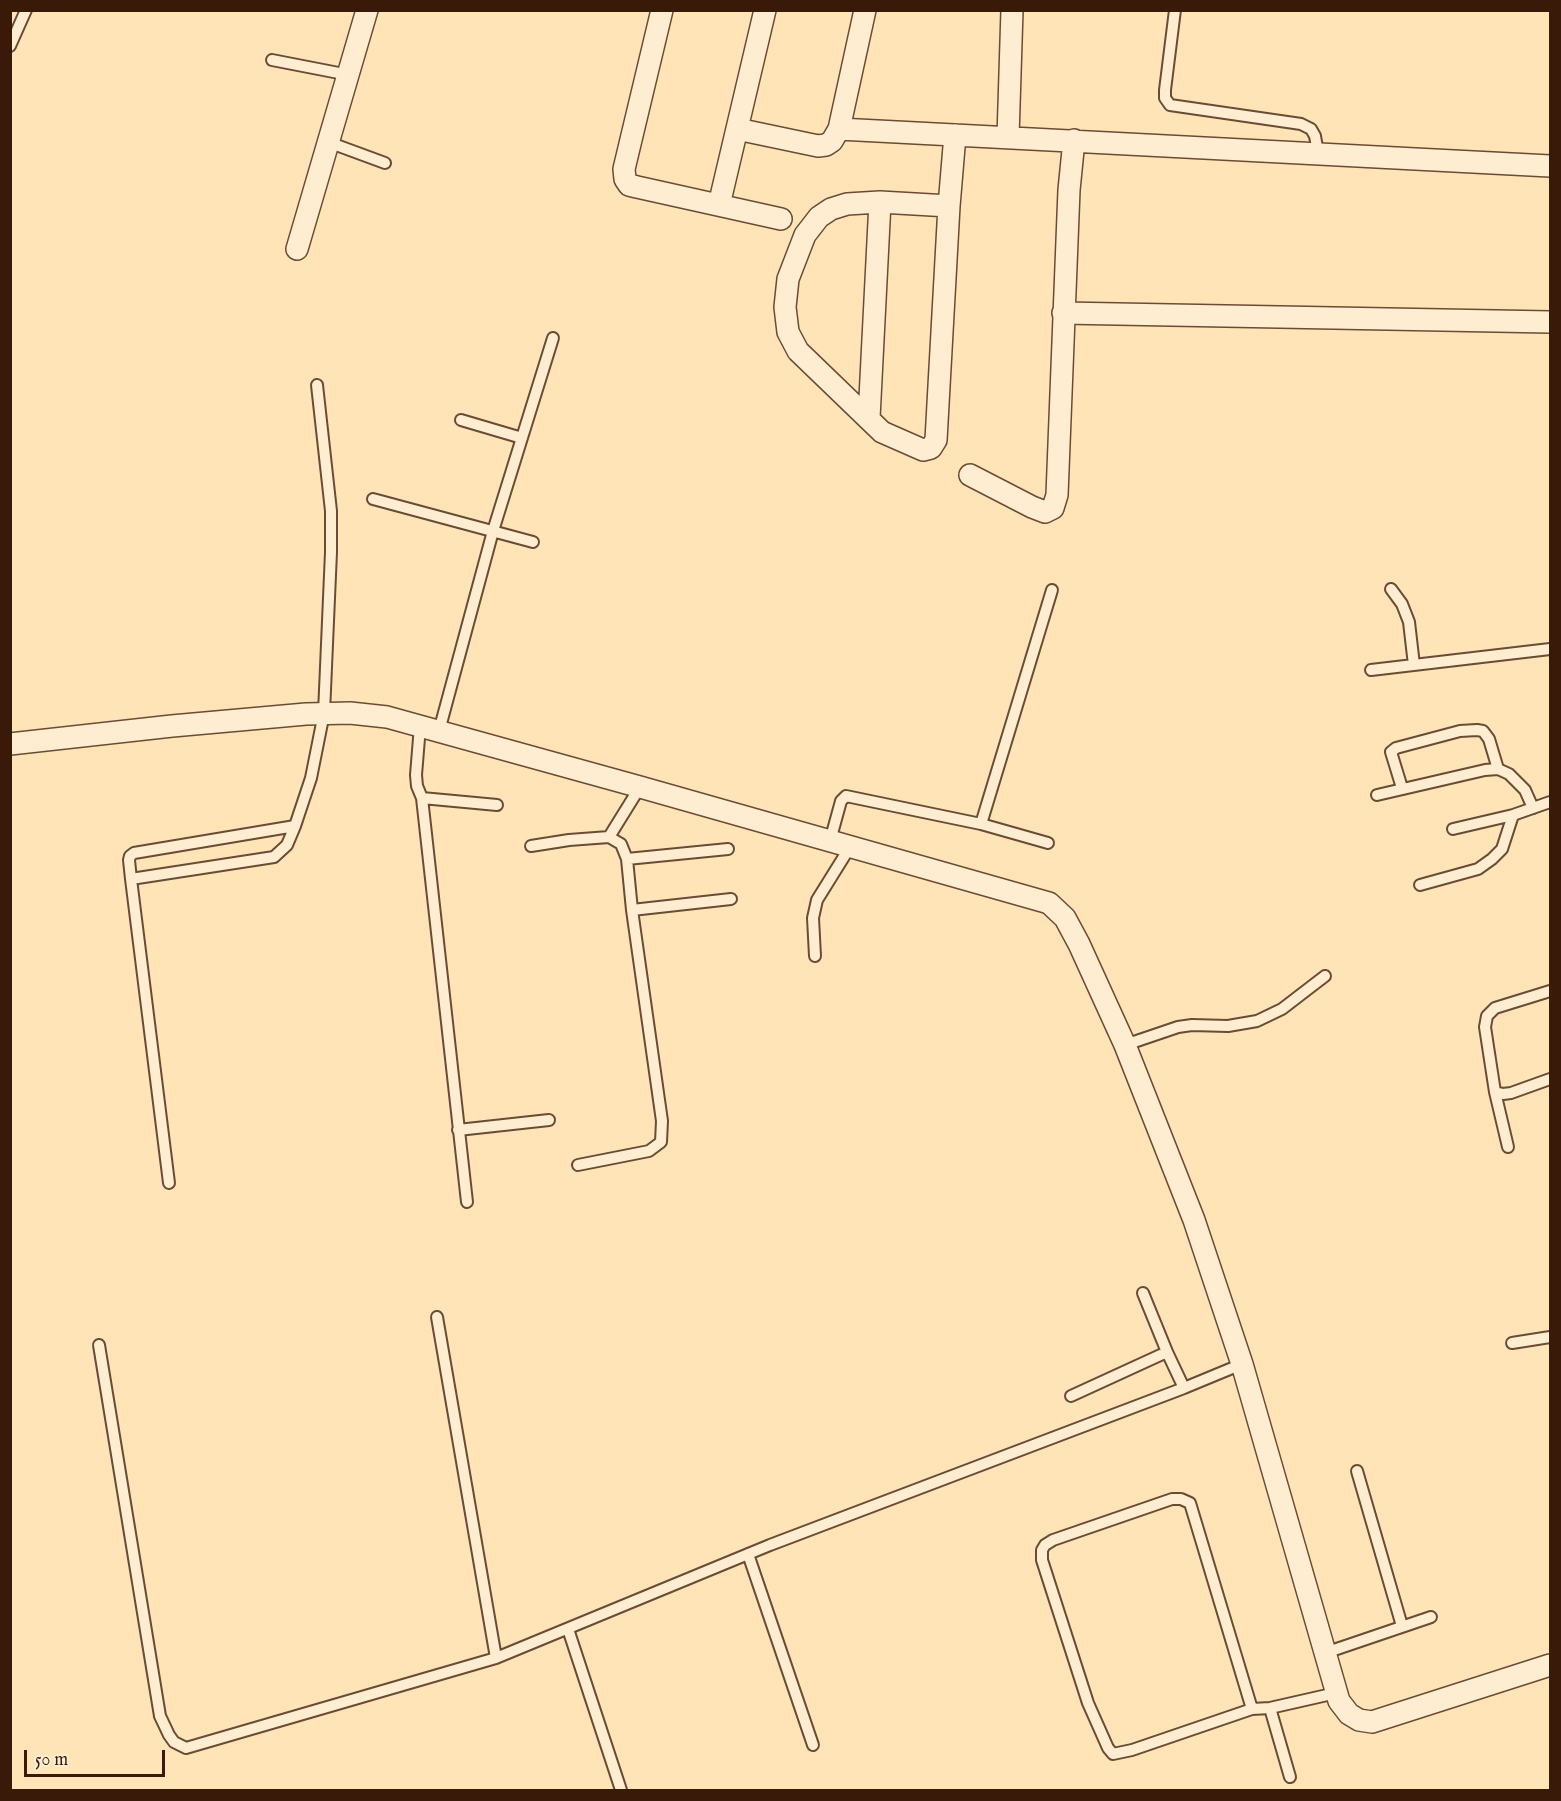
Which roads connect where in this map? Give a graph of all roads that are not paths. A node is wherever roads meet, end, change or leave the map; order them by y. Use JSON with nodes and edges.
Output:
{"nodes":[{"id":1,"x":26,"y":10,"type":"edge"},
{"id":2,"x":662,"y":10,"type":"edge"},
{"id":3,"x":765,"y":10,"type":"edge"},
{"id":4,"x":865,"y":10,"type":"edge"},
{"id":5,"x":1012,"y":10,"type":"edge"},
{"id":6,"x":1175,"y":10,"type":"edge"},
{"id":7,"x":362,"y":12,"type":"edge"},
{"id":8,"x":10,"y":46,"type":"edge"},
{"id":9,"x":272,"y":60,"type":"dead end"},
{"id":10,"x":349,"y":75,"type":"junction"},
{"id":11,"x":737,"y":129,"type":"junction"},
{"id":12,"x":839,"y":129,"type":"junction"},
{"id":13,"x":955,"y":135,"type":"junction"},
{"id":14,"x":1008,"y":137,"type":"junction"},
{"id":15,"x":1074,"y":140,"type":"junction"},
{"id":16,"x":328,"y":142,"type":"junction"},
{"id":17,"x":1318,"y":153,"type":"junction"},
{"id":18,"x":386,"y":163,"type":"dead end"},
{"id":19,"x":1551,"y":166,"type":"edge"},
{"id":20,"x":880,"y":202,"type":"junction"},
{"id":21,"x":719,"y":205,"type":"junction"},
{"id":22,"x":949,"y":206,"type":"junction"},
{"id":23,"x":781,"y":219,"type":"dead end"},
{"id":24,"x":297,"y":249,"type":"dead end"},
{"id":25,"x":1063,"y":313,"type":"junction"},
{"id":26,"x":1551,"y":322,"type":"edge"},
{"id":27,"x":553,"y":338,"type":"dead end"},
{"id":28,"x":317,"y":385,"type":"dead end"},
{"id":29,"x":869,"y":418,"type":"junction"},
{"id":30,"x":461,"y":420,"type":"dead end"},
{"id":31,"x":522,"y":438,"type":"junction"},
{"id":32,"x":970,"y":475,"type":"dead end"},
{"id":33,"x":373,"y":499,"type":"dead end"},
{"id":34,"x":493,"y":531,"type":"junction"},
{"id":35,"x":533,"y":542,"type":"dead end"},
{"id":36,"x":1391,"y":589,"type":"dead end"},
{"id":37,"x":1052,"y":590,"type":"dead end"},
{"id":38,"x":1551,"y":649,"type":"edge"},
{"id":39,"x":1414,"y":665,"type":"junction"},
{"id":40,"x":1371,"y":670,"type":"dead end"},
{"id":41,"x":324,"y":713,"type":"junction"},
{"id":42,"x":430,"y":728,"type":"junction"},
{"id":43,"x":10,"y":744,"type":"edge"},
{"id":44,"x":1498,"y":769,"type":"junction"},
{"id":45,"x":640,"y":786,"type":"junction"},
{"id":46,"x":1402,"y":789,"type":"junction"},
{"id":47,"x":1377,"y":795,"type":"dead end"},
{"id":48,"x":422,"y":798,"type":"junction"},
{"id":49,"x":1551,"y":802,"type":"edge"},
{"id":50,"x":497,"y":805,"type":"dead end"},
{"id":51,"x":1533,"y":808,"type":"junction"},
{"id":52,"x":1513,"y":815,"type":"junction"},
{"id":53,"x":981,"y":824,"type":"junction"},
{"id":54,"x":295,"y":826,"type":"junction"},
{"id":55,"x":1453,"y":829,"type":"dead end"},
{"id":56,"x":609,"y":837,"type":"junction"},
{"id":57,"x":830,"y":841,"type":"junction"},
{"id":58,"x":1048,"y":843,"type":"dead end"},
{"id":59,"x":531,"y":846,"type":"dead end"},
{"id":60,"x":850,"y":848,"type":"junction"},
{"id":61,"x":728,"y":849,"type":"dead end"},
{"id":62,"x":627,"y":859,"type":"junction"},
{"id":63,"x":131,"y":879,"type":"junction"},
{"id":64,"x":1420,"y":885,"type":"dead end"},
{"id":65,"x":731,"y":899,"type":"dead end"},
{"id":66,"x":632,"y":910,"type":"junction"},
{"id":67,"x":815,"y":956,"type":"dead end"},
{"id":68,"x":1325,"y":976,"type":"dead end"},
{"id":69,"x":1551,"y":991,"type":"edge"},
{"id":70,"x":1125,"y":1045,"type":"junction"},
{"id":71,"x":1551,"y":1078,"type":"edge"},
{"id":72,"x":1495,"y":1092,"type":"junction"},
{"id":73,"x":549,"y":1120,"type":"dead end"},
{"id":74,"x":458,"y":1130,"type":"junction"},
{"id":75,"x":1508,"y":1147,"type":"dead end"},
{"id":76,"x":578,"y":1165,"type":"dead end"},
{"id":77,"x":169,"y":1183,"type":"dead end"},
{"id":78,"x":467,"y":1202,"type":"dead end"},
{"id":79,"x":1143,"y":1293,"type":"dead end"},
{"id":80,"x":438,"y":1317,"type":"dead end"},
{"id":81,"x":1551,"y":1336,"type":"edge"},
{"id":82,"x":1512,"y":1343,"type":"dead end"},
{"id":83,"x":99,"y":1344,"type":"dead end"},
{"id":84,"x":1167,"y":1352,"type":"junction"},
{"id":85,"x":1242,"y":1364,"type":"junction"},
{"id":86,"x":1184,"y":1388,"type":"junction"},
{"id":87,"x":1071,"y":1396,"type":"dead end"},
{"id":88,"x":1357,"y":1471,"type":"dead end"},
{"id":89,"x":748,"y":1554,"type":"junction"},
{"id":90,"x":1431,"y":1617,"type":"dead end"},
{"id":91,"x":1402,"y":1626,"type":"junction"},
{"id":92,"x":568,"y":1629,"type":"junction"},
{"id":93,"x":1325,"y":1653,"type":"junction"},
{"id":94,"x":496,"y":1658,"type":"junction"},
{"id":95,"x":1551,"y":1665,"type":"edge"},
{"id":96,"x":1336,"y":1693,"type":"junction"},
{"id":97,"x":1270,"y":1708,"type":"junction"},
{"id":98,"x":1252,"y":1709,"type":"junction"},
{"id":99,"x":813,"y":1745,"type":"dead end"},
{"id":100,"x":1290,"y":1777,"type":"dead end"},
{"id":101,"x":621,"y":1791,"type":"edge"}],
"edges":[{"from":1,"to":8,"type":"lane"},
{"from":2,"to":21,"type":"street"},
{"from":3,"to":11,"type":"street"},
{"from":4,"to":12,"type":"street"},
{"from":5,"to":14,"type":"street"},
{"from":6,"to":17,"type":"lane"},
{"from":7,"to":10,"type":"street"},
{"from":9,"to":10,"type":"lane"},
{"from":10,"to":16,"type":"street"},
{"from":11,"to":12,"type":"street"},
{"from":11,"to":21,"type":"street"},
{"from":12,"to":13,"type":"street"},
{"from":13,"to":14,"type":"street"},
{"from":13,"to":22,"type":"street"},
{"from":14,"to":15,"type":"street"},
{"from":15,"to":17,"type":"street"},
{"from":15,"to":25,"type":"street"},
{"from":16,"to":18,"type":"lane"},
{"from":16,"to":24,"type":"street"},
{"from":17,"to":19,"type":"street"},
{"from":20,"to":22,"type":"street"},
{"from":20,"to":29,"type":"street"},
{"from":20,"to":29,"type":"street"},
{"from":21,"to":23,"type":"street"},
{"from":22,"to":29,"type":"street"},
{"from":25,"to":26,"type":"street"},
{"from":25,"to":32,"type":"street"},
{"from":27,"to":31,"type":"lane"},
{"from":28,"to":41,"type":"lane"},
{"from":30,"to":31,"type":"lane"},
{"from":31,"to":34,"type":"lane"},
{"from":33,"to":34,"type":"lane"},
{"from":34,"to":35,"type":"lane"},
{"from":34,"to":42,"type":"lane"},
{"from":36,"to":39,"type":"lane"},
{"from":37,"to":53,"type":"lane"},
{"from":38,"to":39,"type":"lane"},
{"from":39,"to":40,"type":"lane"},
{"from":41,"to":42,"type":"street"},
{"from":41,"to":43,"type":"street"},
{"from":41,"to":54,"type":"lane"},
{"from":42,"to":45,"type":"street"},
{"from":42,"to":48,"type":"lane"},
{"from":44,"to":46,"type":"lane"},
{"from":44,"to":46,"type":"lane"},
{"from":44,"to":51,"type":"lane"},
{"from":45,"to":56,"type":"lane"},
{"from":45,"to":57,"type":"street"},
{"from":46,"to":47,"type":"lane"},
{"from":48,"to":50,"type":"lane"},
{"from":48,"to":74,"type":"lane"},
{"from":49,"to":51,"type":"lane"},
{"from":51,"to":52,"type":"lane"},
{"from":52,"to":55,"type":"lane"},
{"from":52,"to":64,"type":"lane"},
{"from":53,"to":57,"type":"lane"},
{"from":53,"to":58,"type":"lane"},
{"from":54,"to":63,"type":"lane"},
{"from":54,"to":63,"type":"lane"},
{"from":56,"to":59,"type":"lane"},
{"from":56,"to":62,"type":"lane"},
{"from":57,"to":60,"type":"street"},
{"from":60,"to":67,"type":"lane"},
{"from":60,"to":70,"type":"street"},
{"from":61,"to":62,"type":"lane"},
{"from":62,"to":66,"type":"lane"},
{"from":63,"to":77,"type":"lane"},
{"from":65,"to":66,"type":"lane"},
{"from":66,"to":76,"type":"lane"},
{"from":68,"to":70,"type":"lane"},
{"from":69,"to":72,"type":"lane"},
{"from":70,"to":85,"type":"street"},
{"from":71,"to":72,"type":"lane"},
{"from":72,"to":75,"type":"lane"},
{"from":73,"to":74,"type":"lane"},
{"from":74,"to":78,"type":"lane"},
{"from":79,"to":84,"type":"lane"},
{"from":80,"to":94,"type":"lane"},
{"from":81,"to":82,"type":"lane"},
{"from":83,"to":94,"type":"lane"},
{"from":84,"to":86,"type":"lane"},
{"from":84,"to":87,"type":"lane"},
{"from":85,"to":86,"type":"lane"},
{"from":85,"to":93,"type":"street"},
{"from":86,"to":89,"type":"lane"},
{"from":88,"to":91,"type":"lane"},
{"from":89,"to":92,"type":"lane"},
{"from":89,"to":99,"type":"lane"},
{"from":90,"to":91,"type":"lane"},
{"from":91,"to":93,"type":"lane"},
{"from":92,"to":94,"type":"lane"},
{"from":92,"to":101,"type":"lane"},
{"from":93,"to":96,"type":"street"},
{"from":95,"to":96,"type":"street"},
{"from":96,"to":97,"type":"lane"},
{"from":97,"to":98,"type":"lane"},
{"from":97,"to":100,"type":"lane"},
{"from":98,"to":98,"type":"lane"}]}
